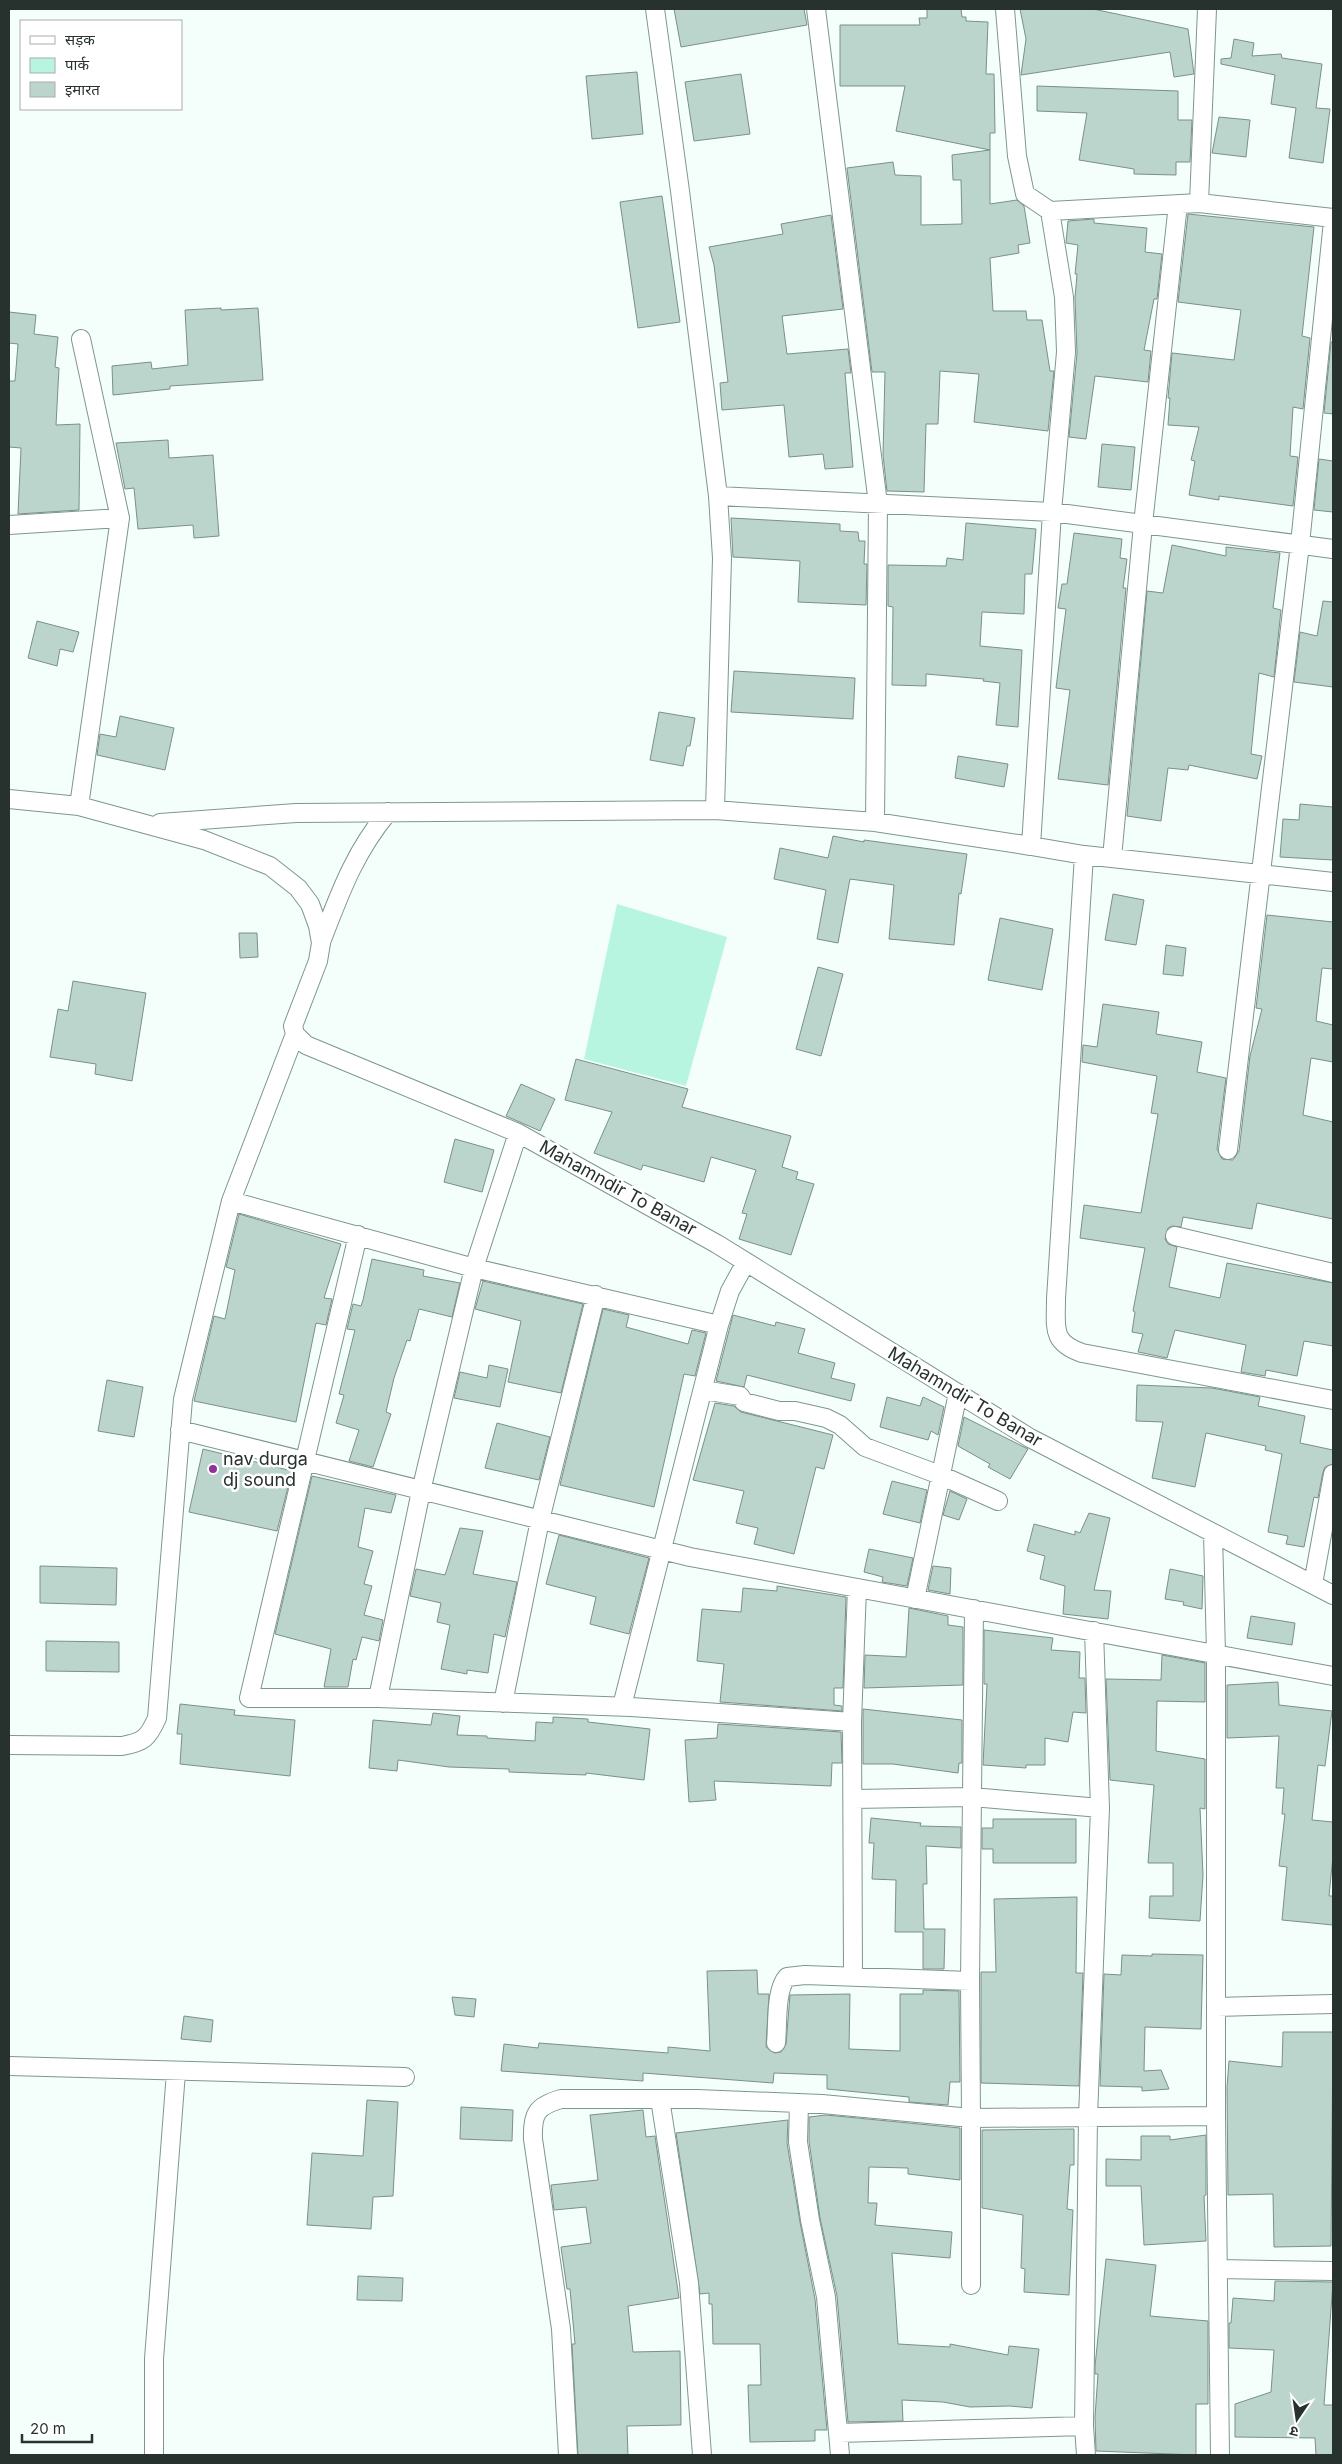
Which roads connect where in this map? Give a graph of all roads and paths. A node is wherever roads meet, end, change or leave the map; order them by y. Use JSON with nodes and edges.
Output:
{"nodes":[{"id":1,"x":655,"y":9,"type":"edge"},
{"id":2,"x":816,"y":9,"type":"edge"},
{"id":3,"x":1005,"y":9,"type":"edge"},
{"id":4,"x":1207,"y":9,"type":"edge"},
{"id":5,"x":1199,"y":203,"type":"junction"},
{"id":6,"x":1178,"y":204,"type":"junction"},
{"id":7,"x":1050,"y":211,"type":"junction"},
{"id":8,"x":1333,"y":219,"type":"edge"},
{"id":9,"x":81,"y":339,"type":"dead end"},
{"id":10,"x":718,"y":496,"type":"junction"},
{"id":11,"x":878,"y":504,"type":"junction"},
{"id":12,"x":1052,"y":512,"type":"junction"},
{"id":13,"x":120,"y":518,"type":"junction"},
{"id":14,"x":9,"y":524,"type":"edge"},
{"id":15,"x":1143,"y":524,"type":"junction"},
{"id":16,"x":1300,"y":544,"type":"junction"},
{"id":17,"x":1333,"y":549,"type":"edge"},
{"id":18,"x":9,"y":799,"type":"edge"},
{"id":19,"x":79,"y":806,"type":"junction"},
{"id":20,"x":715,"y":810,"type":"junction"},
{"id":21,"x":388,"y":812,"type":"junction"},
{"id":22,"x":875,"y":822,"type":"junction"},
{"id":23,"x":147,"y":824,"type":"junction"},
{"id":24,"x":1031,"y":846,"type":"junction"},
{"id":25,"x":1084,"y":855,"type":"junction"},
{"id":26,"x":1112,"y":858,"type":"junction"},
{"id":27,"x":1261,"y":876,"type":"junction"},
{"id":28,"x":1333,"y":882,"type":"edge"},
{"id":29,"x":321,"y":943,"type":"junction"},
{"id":30,"x":295,"y":1034,"type":"junction"},
{"id":31,"x":518,"y":1133,"type":"junction"},
{"id":32,"x":1228,"y":1150,"type":"dead end"},
{"id":33,"x":231,"y":1201,"type":"junction"},
{"id":34,"x":358,"y":1235,"type":"junction"},
{"id":35,"x":1175,"y":1236,"type":"dead end"},
{"id":36,"x":746,"y":1262,"type":"junction"},
{"id":37,"x":474,"y":1268,"type":"junction"},
{"id":38,"x":1333,"y":1273,"type":"edge"},
{"id":39,"x":596,"y":1295,"type":"junction"},
{"id":40,"x":720,"y":1325,"type":"junction"},
{"id":41,"x":703,"y":1390,"type":"junction"},
{"id":42,"x":958,"y":1393,"type":"junction"},
{"id":43,"x":1333,"y":1400,"type":"edge"},
{"id":44,"x":180,"y":1430,"type":"junction"},
{"id":45,"x":304,"y":1461,"type":"junction"},
{"id":46,"x":1333,"y":1474,"type":"edge"},
{"id":47,"x":940,"y":1475,"type":"junction"},
{"id":48,"x":421,"y":1490,"type":"junction"},
{"id":49,"x":998,"y":1500,"type":"dead end"},
{"id":50,"x":540,"y":1520,"type":"junction"},
{"id":51,"x":1213,"y":1533,"type":"junction"},
{"id":52,"x":661,"y":1550,"type":"junction"},
{"id":53,"x":1313,"y":1584,"type":"junction"},
{"id":54,"x":857,"y":1588,"type":"junction"},
{"id":55,"x":1333,"y":1595,"type":"edge"},
{"id":56,"x":915,"y":1599,"type":"junction"},
{"id":57,"x":974,"y":1609,"type":"junction"},
{"id":58,"x":1094,"y":1632,"type":"junction"},
{"id":59,"x":1216,"y":1654,"type":"junction"},
{"id":60,"x":1333,"y":1676,"type":"edge"},
{"id":61,"x":378,"y":1698,"type":"junction"},
{"id":62,"x":503,"y":1703,"type":"junction"},
{"id":63,"x":622,"y":1706,"type":"junction"},
{"id":64,"x":852,"y":1722,"type":"junction"},
{"id":65,"x":9,"y":1745,"type":"edge"},
{"id":66,"x":972,"y":1797,"type":"junction"},
{"id":67,"x":854,"y":1799,"type":"junction"},
{"id":68,"x":1100,"y":1808,"type":"junction"},
{"id":69,"x":853,"y":1976,"type":"junction"},
{"id":70,"x":970,"y":1981,"type":"junction"},
{"id":71,"x":1333,"y":2004,"type":"edge"},
{"id":72,"x":1216,"y":2007,"type":"junction"},
{"id":73,"x":776,"y":2044,"type":"dead end"},
{"id":74,"x":9,"y":2066,"type":"edge"},
{"id":75,"x":176,"y":2072,"type":"junction"},
{"id":76,"x":405,"y":2076,"type":"dead end"},
{"id":77,"x":660,"y":2099,"type":"junction"},
{"id":78,"x":798,"y":2104,"type":"junction"},
{"id":79,"x":1216,"y":2116,"type":"junction"},
{"id":80,"x":1088,"y":2117,"type":"junction"},
{"id":81,"x":971,"y":2118,"type":"junction"},
{"id":82,"x":1219,"y":2269,"type":"junction"},
{"id":83,"x":1333,"y":2271,"type":"edge"},
{"id":84,"x":971,"y":2285,"type":"dead end"},
{"id":85,"x":1084,"y":2426,"type":"junction"},
{"id":86,"x":838,"y":2433,"type":"junction"},
{"id":87,"x":154,"y":2455,"type":"edge"},
{"id":88,"x":568,"y":2455,"type":"edge"},
{"id":89,"x":702,"y":2455,"type":"edge"},
{"id":90,"x":840,"y":2455,"type":"edge"},
{"id":91,"x":1086,"y":2455,"type":"edge"},
{"id":92,"x":1220,"y":2455,"type":"edge"}],
"edges":[{"from":1,"to":10,"type":"street"},
{"from":2,"to":11,"type":"street"},
{"from":3,"to":7,"type":"street"},
{"from":4,"to":5,"type":"street"},
{"from":5,"to":6,"type":"street"},
{"from":5,"to":8,"type":"street"},
{"from":6,"to":7,"type":"street"},
{"from":6,"to":15,"type":"street"},
{"from":7,"to":12,"type":"street"},
{"from":8,"to":16,"type":"street"},
{"from":9,"to":13,"type":"street"},
{"from":10,"to":11,"type":"street"},
{"from":10,"to":20,"type":"street"},
{"from":11,"to":12,"type":"street"},
{"from":11,"to":22,"type":"street"},
{"from":12,"to":15,"type":"street"},
{"from":12,"to":24,"type":"street"},
{"from":13,"to":14,"type":"street"},
{"from":13,"to":19,"type":"street"},
{"from":15,"to":16,"type":"street"},
{"from":15,"to":26,"type":"street"},
{"from":16,"to":17,"type":"street"},
{"from":16,"to":27,"type":"street"},
{"from":18,"to":19,"type":"street"},
{"from":19,"to":23,"type":"street"},
{"from":20,"to":21,"type":"street"},
{"from":20,"to":22,"type":"street"},
{"from":21,"to":23,"type":"street"},
{"from":21,"to":29,"type":"street"},
{"from":22,"to":24,"type":"street"},
{"from":23,"to":29,"type":"street"},
{"from":24,"to":25,"type":"street"},
{"from":25,"to":26,"type":"street"},
{"from":25,"to":43,"type":"street"},
{"from":26,"to":27,"type":"street"},
{"from":27,"to":28,"type":"street"},
{"from":27,"to":32,"type":"street"},
{"from":29,"to":30,"type":"street"},
{"from":30,"to":31,"type":"street","name":"Mahamndir To Banar"},
{"from":30,"to":33,"type":"street"},
{"from":31,"to":36,"type":"street","name":"Mahamndir To Banar"},
{"from":31,"to":37,"type":"street"},
{"from":33,"to":34,"type":"street"},
{"from":33,"to":44,"type":"street"},
{"from":34,"to":37,"type":"street"},
{"from":34,"to":45,"type":"street"},
{"from":35,"to":38,"type":"street"},
{"from":36,"to":40,"type":"street"},
{"from":36,"to":42,"type":"street","name":"Mahamndir To Banar"},
{"from":37,"to":39,"type":"street"},
{"from":37,"to":48,"type":"street"},
{"from":39,"to":40,"type":"street"},
{"from":39,"to":50,"type":"street"},
{"from":40,"to":41,"type":"street"},
{"from":41,"to":47,"type":"street"},
{"from":41,"to":52,"type":"street"},
{"from":42,"to":47,"type":"street"},
{"from":42,"to":51,"type":"street","name":"Mahamndir To Banar"},
{"from":44,"to":45,"type":"street"},
{"from":44,"to":65,"type":"street"},
{"from":45,"to":48,"type":"street"},
{"from":45,"to":61,"type":"street"},
{"from":46,"to":53,"type":"street"},
{"from":47,"to":49,"type":"street"},
{"from":47,"to":56,"type":"street"},
{"from":48,"to":50,"type":"street"},
{"from":48,"to":61,"type":"street"},
{"from":50,"to":52,"type":"street"},
{"from":50,"to":62,"type":"street"},
{"from":51,"to":53,"type":"street","name":"Mahamndir To Banar"},
{"from":51,"to":59,"type":"street"},
{"from":52,"to":54,"type":"street"},
{"from":52,"to":63,"type":"street"},
{"from":53,"to":55,"type":"street","name":"Mahamndir To Banar"},
{"from":54,"to":56,"type":"street"},
{"from":54,"to":64,"type":"street"},
{"from":56,"to":57,"type":"street"},
{"from":57,"to":58,"type":"street"},
{"from":57,"to":66,"type":"street"},
{"from":58,"to":59,"type":"street"},
{"from":58,"to":68,"type":"street"},
{"from":59,"to":60,"type":"street"},
{"from":59,"to":72,"type":"street"},
{"from":61,"to":62,"type":"street"},
{"from":62,"to":63,"type":"street"},
{"from":63,"to":64,"type":"street"},
{"from":64,"to":67,"type":"street"},
{"from":66,"to":67,"type":"street"},
{"from":66,"to":68,"type":"street"},
{"from":66,"to":70,"type":"street"},
{"from":67,"to":69,"type":"street"},
{"from":68,"to":80,"type":"street"},
{"from":69,"to":70,"type":"street"},
{"from":69,"to":73,"type":"street"},
{"from":70,"to":81,"type":"street"},
{"from":71,"to":72,"type":"street"},
{"from":72,"to":79,"type":"street"},
{"from":74,"to":75,"type":"street"},
{"from":75,"to":76,"type":"street"},
{"from":75,"to":87,"type":"street"},
{"from":77,"to":78,"type":"street"},
{"from":77,"to":88,"type":"street"},
{"from":77,"to":89,"type":"street"},
{"from":78,"to":81,"type":"street"},
{"from":78,"to":86,"type":"street"},
{"from":79,"to":80,"type":"street"},
{"from":79,"to":82,"type":"street"},
{"from":80,"to":81,"type":"street"},
{"from":80,"to":85,"type":"street"},
{"from":81,"to":84,"type":"street"},
{"from":82,"to":83,"type":"street"},
{"from":82,"to":92,"type":"street"},
{"from":85,"to":86,"type":"street"},
{"from":85,"to":91,"type":"street"},
{"from":86,"to":90,"type":"street"}]}
